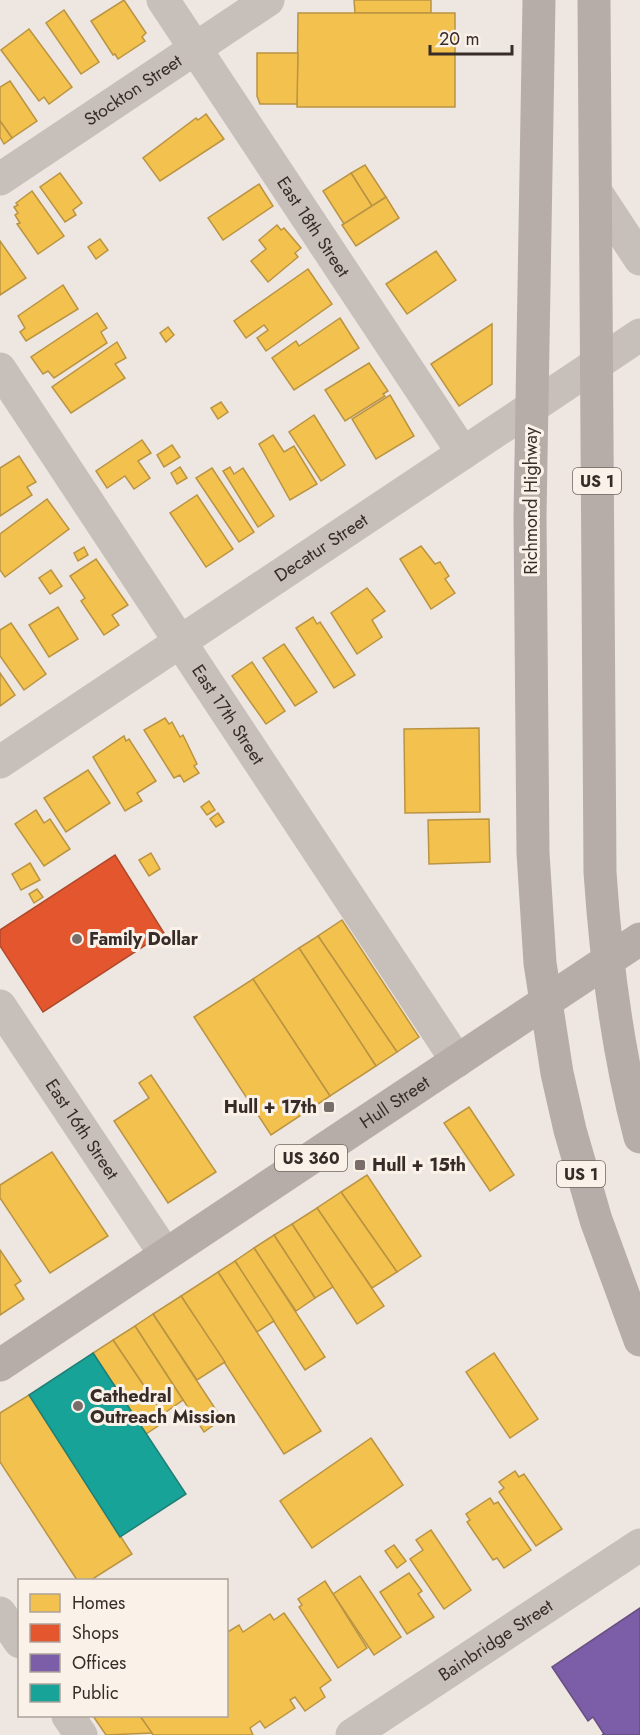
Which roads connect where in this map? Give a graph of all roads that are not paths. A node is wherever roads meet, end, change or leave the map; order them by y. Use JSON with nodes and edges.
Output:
{"nodes":[{"id":1,"x":163,"y":0,"type":"edge"},
{"id":2,"x":268,"y":0,"type":"edge"},
{"id":3,"x":539,"y":0,"type":"edge"},
{"id":4,"x":594,"y":0,"type":"edge"},
{"id":5,"x":195,"y":49,"type":"junction"},
{"id":6,"x":0,"y":179,"type":"edge"},
{"id":7,"x":596,"y":192,"type":"junction"},
{"id":8,"x":640,"y":259,"type":"edge"},
{"id":9,"x":640,"y":335,"type":"edge"},
{"id":10,"x":596,"y":365,"type":"junction"},
{"id":11,"x":0,"y":369,"type":"edge"},
{"id":12,"x":531,"y":409,"type":"junction"},
{"id":13,"x":463,"y":453,"type":"junction"},
{"id":14,"x":182,"y":642,"type":"junction"},
{"id":15,"x":0,"y":762,"type":"edge"},
{"id":16,"x":640,"y":939,"type":"edge"},
{"id":17,"x":607,"y":961,"type":"junction"},
{"id":18,"x":546,"y":1002,"type":"junction"},
{"id":19,"x":0,"y":1006,"type":"edge"},
{"id":20,"x":457,"y":1061,"type":"junction"},
{"id":21,"x":640,"y":1137,"type":"edge"},
{"id":22,"x":165,"y":1254,"type":"junction"},
{"id":23,"x":640,"y":1340,"type":"edge"},
{"id":24,"x":0,"y":1365,"type":"edge"},
{"id":25,"x":640,"y":1545,"type":"edge"},
{"id":26,"x":0,"y":1613,"type":"edge"},
{"id":27,"x":18,"y":1639,"type":"edge"},
{"id":28,"x":69,"y":1717,"type":"edge"},
{"id":29,"x":81,"y":1735,"type":"edge"},
{"id":30,"x":351,"y":1735,"type":"edge"}],
"edges":[{"from":1,"to":5,"type":"street","name":"East 18th Street"},
{"from":2,"to":5,"type":"street","name":"Stockton Street"},
{"from":3,"to":12,"type":"main road","name":"Richmond Highway","number":"US 1"},
{"from":4,"to":7,"type":"main road","number":"US 1"},
{"from":5,"to":6,"type":"street","name":"Stockton Street"},
{"from":5,"to":13,"type":"street","name":"East 18th Street"},
{"from":7,"to":8,"type":"street"},
{"from":7,"to":10,"type":"main road","number":"US 1"},
{"from":9,"to":10,"type":"street","name":"Decatur Street"},
{"from":10,"to":12,"type":"street","name":"Decatur Street"},
{"from":10,"to":17,"type":"main road","number":"US 1"},
{"from":11,"to":14,"type":"street","name":"East 17th Street"},
{"from":12,"to":13,"type":"street","name":"Decatur Street"},
{"from":12,"to":18,"type":"main road","name":"Richmond Highway","number":"US 1"},
{"from":13,"to":14,"type":"street","name":"Decatur Street"},
{"from":14,"to":15,"type":"street","name":"Decatur Street"},
{"from":14,"to":20,"type":"street","name":"East 17th Street"},
{"from":16,"to":17,"type":"main road","name":"Hull Street","number":"US 360"},
{"from":17,"to":18,"type":"main road","name":"Hull Street","number":"US 360"},
{"from":17,"to":21,"type":"main road","number":"US 1"},
{"from":18,"to":20,"type":"main road","name":"Hull Street","number":"US 360"},
{"from":18,"to":23,"type":"main road","number":"US 1"},
{"from":19,"to":22,"type":"street","name":"East 16th Street"},
{"from":20,"to":22,"type":"main road","name":"Hull Street","number":"US 360"},
{"from":22,"to":24,"type":"main road","name":"Hull Street","number":"US 360"},
{"from":25,"to":30,"type":"street","name":"Bainbridge Street"},
{"from":26,"to":27,"type":"street"},
{"from":28,"to":29,"type":"street"}]}
